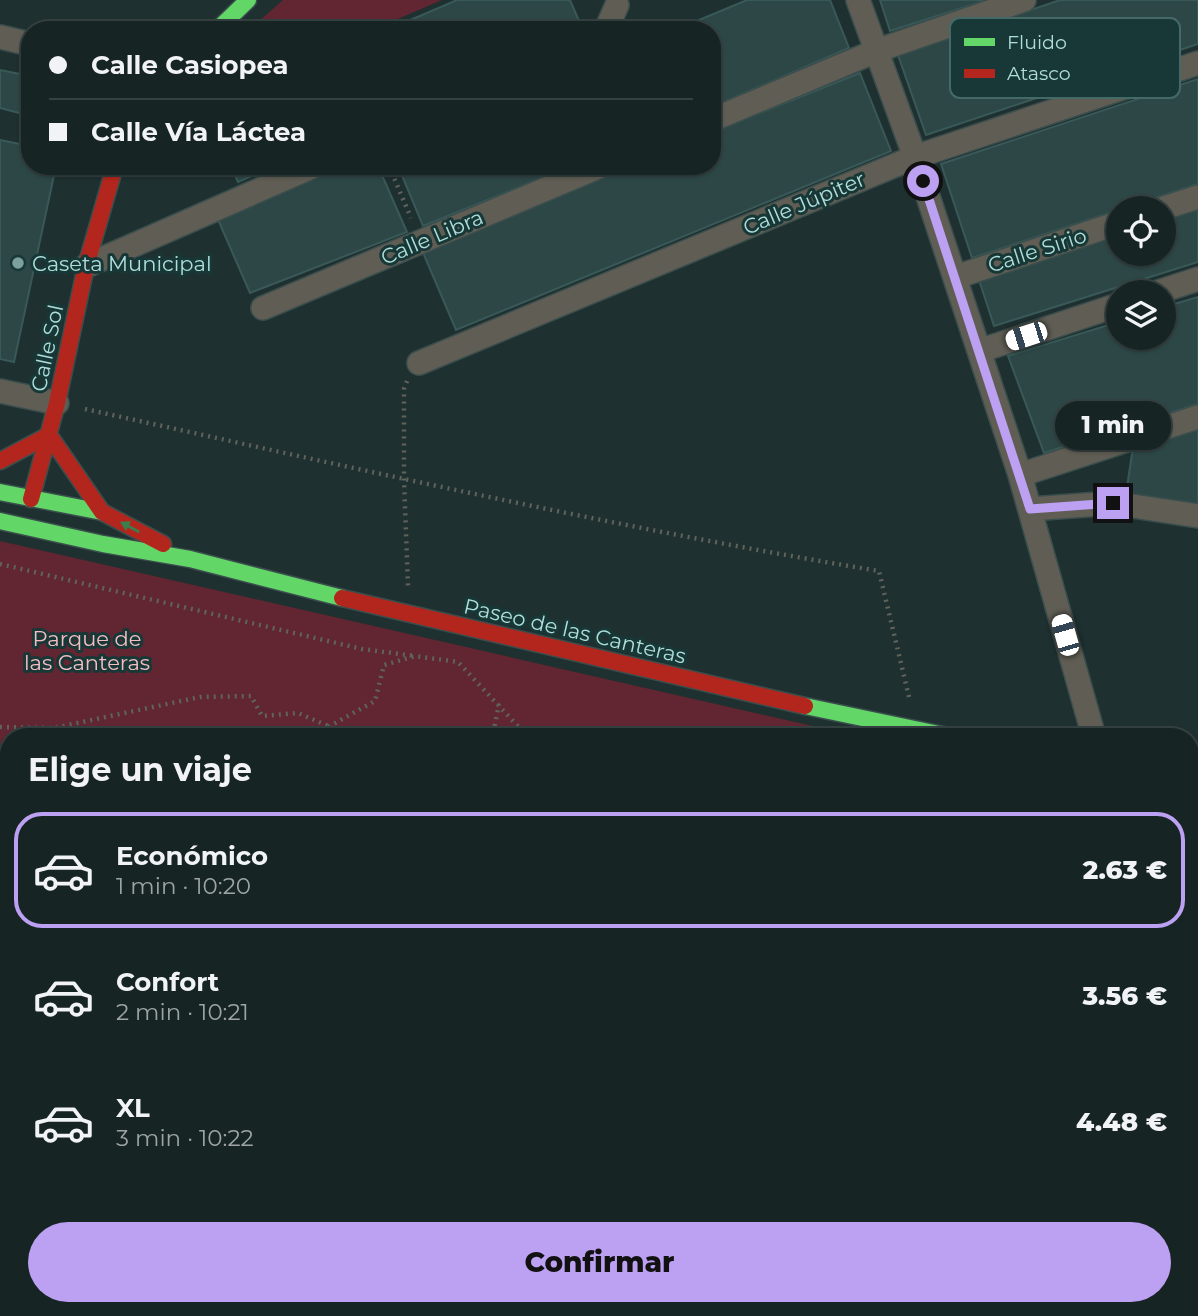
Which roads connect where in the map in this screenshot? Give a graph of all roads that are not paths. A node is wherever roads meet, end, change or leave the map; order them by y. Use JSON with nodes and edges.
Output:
{"nodes":[{"id":1,"x":248,"y":0,"type":"edge"},
{"id":2,"x":859,"y":0,"type":"edge"},
{"id":3,"x":1024,"y":0,"type":"edge"},
{"id":4,"x":622,"y":2,"type":"edge"},
{"id":5,"x":972,"y":18,"type":"edge"},
{"id":6,"x":226,"y":21,"type":"edge"},
{"id":7,"x":611,"y":21,"type":"edge"},
{"id":8,"x":950,"y":26,"type":"edge"},
{"id":9,"x":0,"y":37,"type":"edge"},
{"id":10,"x":21,"y":42,"type":"edge"},
{"id":11,"x":876,"y":51,"type":"junction"},
{"id":12,"x":1198,"y":63,"type":"edge"},
{"id":13,"x":1180,"y":69,"type":"edge"},
{"id":14,"x":1091,"y":98,"type":"edge"},
{"id":15,"x":721,"y":116,"type":"edge"},
{"id":16,"x":915,"y":156,"type":"junction"},
{"id":17,"x":112,"y":175,"type":"edge"},
{"id":18,"x":293,"y":175,"type":"edge"},
{"id":19,"x":580,"y":175,"type":"edge"},
{"id":20,"x":1198,"y":197,"type":"edge"},
{"id":21,"x":1176,"y":204,"type":"edge"},
{"id":22,"x":1106,"y":227,"type":"edge"},
{"id":23,"x":86,"y":266,"type":"junction"},
{"id":24,"x":956,"y":276,"type":"junction"},
{"id":25,"x":1198,"y":279,"type":"edge"},
{"id":26,"x":1176,"y":286,"type":"edge"},
{"id":27,"x":263,"y":308,"type":"dead end"},
{"id":28,"x":1106,"y":309,"type":"edge"},
{"id":29,"x":979,"y":351,"type":"junction"},
{"id":30,"x":419,"y":363,"type":"road end"},
{"id":31,"x":0,"y":391,"type":"edge"},
{"id":32,"x":57,"y":403,"type":"junction"},
{"id":33,"x":1198,"y":417,"type":"edge"},
{"id":34,"x":49,"y":435,"type":"junction"},
{"id":35,"x":0,"y":461,"type":"edge"},
{"id":36,"x":1020,"y":475,"type":"junction"},
{"id":37,"x":0,"y":492,"type":"edge"},
{"id":38,"x":31,"y":499,"type":"junction"},
{"id":39,"x":0,"y":508,"type":"edge"},
{"id":40,"x":1030,"y":509,"type":"junction"},
{"id":41,"x":102,"y":512,"type":"junction"},
{"id":42,"x":1198,"y":516,"type":"edge"},
{"id":43,"x":0,"y":521,"type":"edge"},
{"id":44,"x":103,"y":544,"type":"junction"},
{"id":45,"x":190,"y":559,"type":"junction"},
{"id":46,"x":904,"y":728,"type":"edge"},
{"id":47,"x":1091,"y":728,"type":"edge"}],
"edges":[{"from":1,"to":6,"type":"street"},
{"from":2,"to":11,"type":"street"},
{"from":3,"to":5,"type":"street"},
{"from":4,"to":7,"type":"street"},
{"from":8,"to":11,"type":"street"},
{"from":9,"to":10,"type":"street"},
{"from":11,"to":15,"type":"street"},
{"from":11,"to":16,"type":"street"},
{"from":12,"to":13,"type":"street","name":"Calle Júpiter"},
{"from":14,"to":16,"type":"street","name":"Calle Júpiter"},
{"from":16,"to":24,"type":"street"},
{"from":16,"to":30,"type":"street","name":"Calle Júpiter"},
{"from":17,"to":23,"type":"street","name":"Calle Sol"},
{"from":18,"to":23,"type":"street"},
{"from":19,"to":27,"type":"street","name":"Calle Libra"},
{"from":20,"to":21,"type":"street"},
{"from":22,"to":24,"type":"street","name":"Calle Sirio"},
{"from":23,"to":32,"type":"street","name":"Calle Sol"},
{"from":24,"to":29,"type":"street"},
{"from":25,"to":26,"type":"street"},
{"from":28,"to":29,"type":"street"},
{"from":29,"to":36,"type":"street"},
{"from":31,"to":32,"type":"street"},
{"from":32,"to":34,"type":"street","name":"Calle Sol"},
{"from":33,"to":36,"type":"street"},
{"from":34,"to":35,"type":"street"},
{"from":34,"to":38,"type":"street","name":"Calle Sol"},
{"from":34,"to":41,"type":"street"},
{"from":36,"to":40,"type":"street"},
{"from":37,"to":38,"type":"street"},
{"from":38,"to":39,"type":"street"},
{"from":38,"to":41,"type":"street"},
{"from":38,"to":44,"type":"street"},
{"from":40,"to":42,"type":"street"},
{"from":40,"to":47,"type":"street"},
{"from":45,"to":41,"type":"street","one_way":true},
{"from":43,"to":44,"type":"street"},
{"from":44,"to":45,"type":"street"},
{"from":45,"to":46,"type":"street","name":"Paseo de las Canteras"}]}
